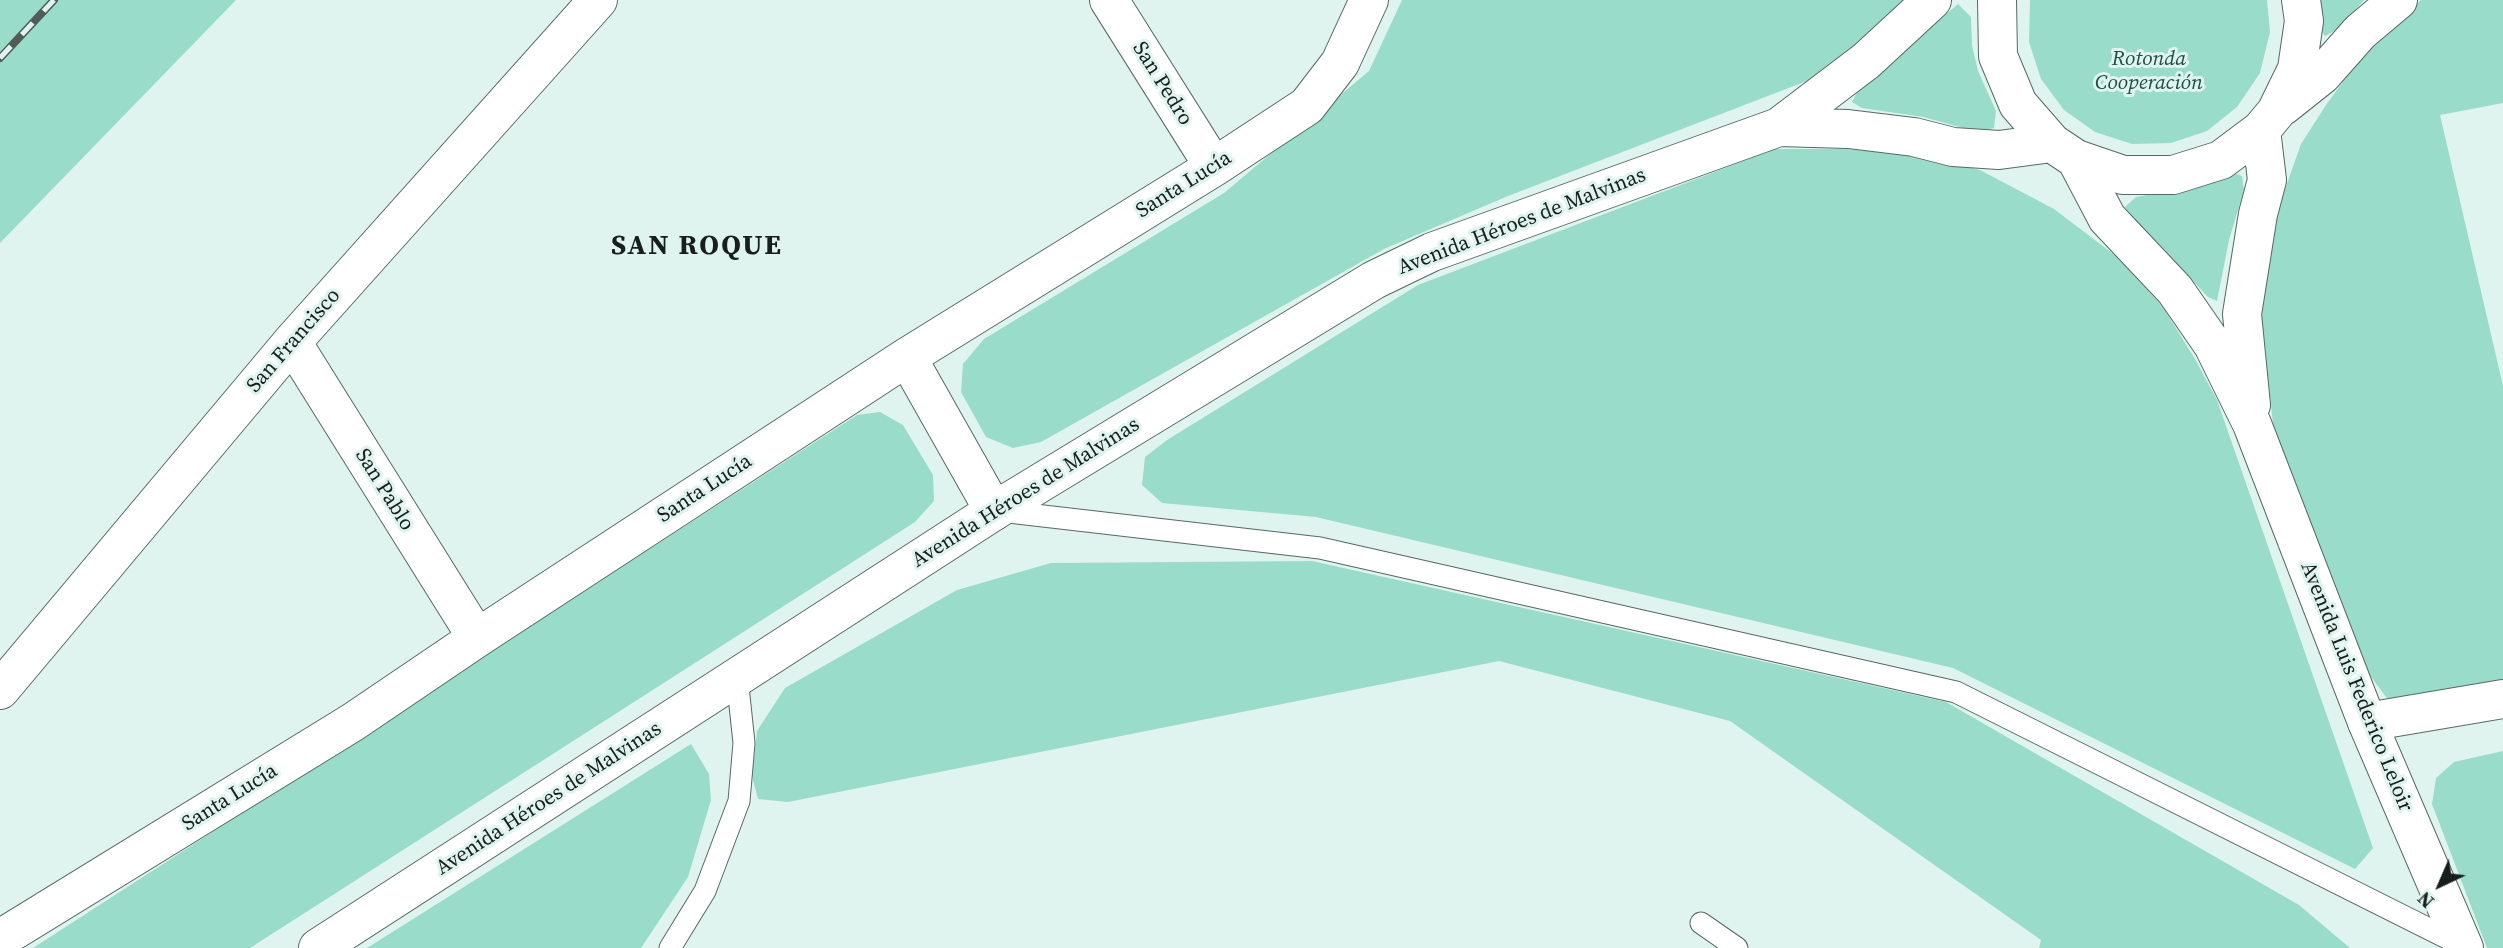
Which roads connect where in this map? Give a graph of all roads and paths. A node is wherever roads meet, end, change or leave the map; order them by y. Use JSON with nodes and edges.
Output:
{"nodes":[{"id":1,"x":598,"y":0,"type":"edge"},
{"id":2,"x":1109,"y":0,"type":"edge"},
{"id":3,"x":1369,"y":0,"type":"edge"},
{"id":4,"x":1932,"y":0,"type":"edge"},
{"id":5,"x":1997,"y":0,"type":"edge"},
{"id":6,"x":2301,"y":0,"type":"edge"},
{"id":7,"x":2398,"y":0,"type":"edge"},
{"id":8,"x":2269,"y":121,"type":"junction"},
{"id":9,"x":1779,"y":127,"type":"junction"},
{"id":10,"x":2064,"y":150,"type":"junction"},
{"id":11,"x":1214,"y":167,"type":"junction"},
{"id":12,"x":292,"y":342,"type":"junction"},
{"id":13,"x":907,"y":357,"type":"junction"},
{"id":14,"x":2252,"y":424,"type":"junction"},
{"id":15,"x":994,"y":511,"type":"junction"},
{"id":16,"x":477,"y":638,"type":"junction"},
{"id":17,"x":737,"y":677,"type":"junction"},
{"id":18,"x":0,"y":690,"type":"edge"},
{"id":19,"x":2503,"y":699,"type":"edge"},
{"id":20,"x":2367,"y":722,"type":"junction"},
{"id":21,"x":1701,"y":923,"type":"dead end"},
{"id":22,"x":0,"y":939,"type":"edge"},
{"id":23,"x":2464,"y":947,"type":"edge"},
{"id":24,"x":318,"y":948,"type":"edge"},
{"id":25,"x":670,"y":948,"type":"edge"},
{"id":26,"x":1737,"y":948,"type":"edge"}],
"edges":[{"from":1,"to":12,"type":"main road","name":"San Francisco"},
{"from":2,"to":11,"type":"main road","name":"San Pedro"},
{"from":3,"to":11,"type":"main road","name":"Santa Lucía"},
{"from":4,"to":9,"type":"main road","name":"Avenida Héroes de Malvinas"},
{"from":5,"to":10,"type":"main road"},
{"from":6,"to":8,"type":"main road"},
{"from":7,"to":8,"type":"main road"},
{"from":8,"to":10,"type":"main road"},
{"from":8,"to":14,"type":"main road","name":"Avenida Luis Federico Leloir"},
{"from":9,"to":10,"type":"main road","name":"Avenida Héroes de Malvinas"},
{"from":9,"to":15,"type":"main road","name":"Avenida Héroes de Malvinas"},
{"from":10,"to":14,"type":"main road","name":"Avenida Luis Federico Leloir"},
{"from":11,"to":13,"type":"main road","name":"Santa Lucía"},
{"from":12,"to":16,"type":"main road","name":"San Pablo"},
{"from":12,"to":18,"type":"main road","name":"San Francisco"},
{"from":13,"to":15,"type":"main road"},
{"from":13,"to":16,"type":"main road","name":"Santa Lucía"},
{"from":14,"to":20,"type":"main road","name":"Avenida Luis Federico Leloir"},
{"from":15,"to":17,"type":"main road","name":"Avenida Héroes de Malvinas"},
{"from":15,"to":23,"type":"lane"},
{"from":16,"to":22,"type":"main road","name":"Santa Lucía"},
{"from":17,"to":24,"type":"main road","name":"Avenida Héroes de Malvinas"},
{"from":17,"to":25,"type":"lane"},
{"from":19,"to":20,"type":"main road"},
{"from":20,"to":23,"type":"main road","name":"Avenida Luis Federico Leloir"},
{"from":21,"to":26,"type":"lane"}]}
